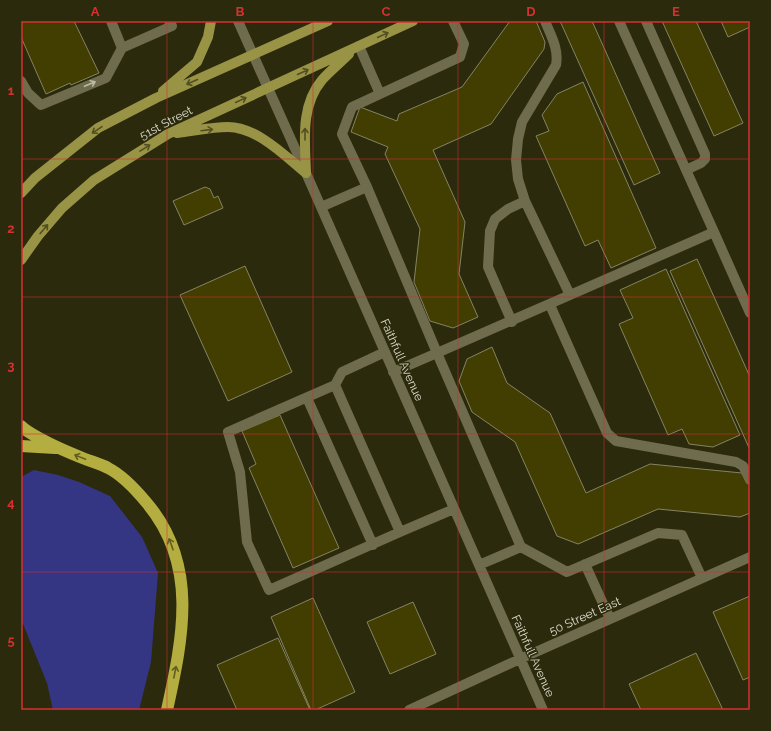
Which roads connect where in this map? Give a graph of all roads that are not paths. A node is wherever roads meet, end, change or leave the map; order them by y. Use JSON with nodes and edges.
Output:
{"nodes":[{"id":1,"x":111,"y":21,"type":"edge"},
{"id":2,"x":170,"y":21,"type":"edge"},
{"id":3,"x":211,"y":21,"type":"edge"},
{"id":4,"x":238,"y":21,"type":"edge"},
{"id":5,"x":328,"y":21,"type":"edge"},
{"id":6,"x":413,"y":21,"type":"edge"},
{"id":7,"x":453,"y":21,"type":"edge"},
{"id":8,"x":545,"y":21,"type":"edge"},
{"id":9,"x":619,"y":21,"type":"edge"},
{"id":10,"x":646,"y":21,"type":"edge"},
{"id":11,"x":122,"y":48,"type":"junction"},
{"id":12,"x":356,"y":48,"type":"junction"},
{"id":13,"x":253,"y":54,"type":"junction"},
{"id":14,"x":21,"y":81,"type":"edge"},
{"id":15,"x":267,"y":88,"type":"junction"},
{"id":16,"x":380,"y":94,"type":"junction"},
{"id":17,"x":156,"y":98,"type":"junction"},
{"id":18,"x":168,"y":134,"type":"junction"},
{"id":19,"x":686,"y":170,"type":"junction"},
{"id":20,"x":306,"y":173,"type":"junction"},
{"id":21,"x":367,"y":187,"type":"junction"},
{"id":22,"x":21,"y":193,"type":"edge"},
{"id":23,"x":525,"y":201,"type":"junction"},
{"id":24,"x":321,"y":207,"type":"junction"},
{"id":25,"x":714,"y":232,"type":"junction"},
{"id":26,"x":21,"y":260,"type":"edge"},
{"id":27,"x":570,"y":296,"type":"junction"},
{"id":28,"x":550,"y":305,"type":"junction"},
{"id":29,"x":750,"y":313,"type":"edge"},
{"id":30,"x":512,"y":322,"type":"junction"},
{"id":31,"x":385,"y":352,"type":"junction"},
{"id":32,"x":437,"y":353,"type":"junction"},
{"id":33,"x":393,"y":372,"type":"junction"},
{"id":34,"x":335,"y":385,"type":"junction"},
{"id":35,"x":307,"y":398,"type":"junction"},
{"id":36,"x":21,"y":426,"type":"edge"},
{"id":37,"x":21,"y":446,"type":"edge"},
{"id":38,"x":58,"y":448,"type":"junction"},
{"id":39,"x":750,"y":480,"type":"edge"},
{"id":40,"x":454,"y":509,"type":"junction"},
{"id":41,"x":400,"y":532,"type":"junction"},
{"id":42,"x":373,"y":545,"type":"junction"},
{"id":43,"x":521,"y":547,"type":"junction"},
{"id":44,"x":750,"y":557,"type":"edge"},
{"id":45,"x":585,"y":564,"type":"junction"},
{"id":46,"x":479,"y":565,"type":"junction"},
{"id":47,"x":702,"y":578,"type":"junction"},
{"id":48,"x":610,"y":619,"type":"junction"},
{"id":49,"x":520,"y":659,"type":"junction"},
{"id":50,"x":168,"y":710,"type":"edge"},
{"id":51,"x":409,"y":710,"type":"edge"},
{"id":52,"x":543,"y":710,"type":"edge"}],
"edges":[{"from":1,"to":11,"type":"street"},
{"from":2,"to":11,"type":"street"},
{"from":3,"to":17,"type":"main road"},
{"from":4,"to":13,"type":"street","name":"Faithfull Avenue"},
{"from":5,"to":13,"type":"main road","name":"51st Street"},
{"from":12,"to":6,"type":"main road","name":"51st Street","one_way":true},
{"from":7,"to":16,"type":"street"},
{"from":8,"to":23,"type":"street"},
{"from":9,"to":19,"type":"street"},
{"from":10,"to":19,"type":"street"},
{"from":14,"to":11,"type":"street","one_way":true},
{"from":15,"to":12,"type":"main road","name":"51st Street","one_way":true},
{"from":12,"to":16,"type":"street"},
{"from":20,"to":12,"type":"main road","one_way":true},
{"from":13,"to":15,"type":"street","name":"Faithfull Avenue"},
{"from":13,"to":17,"type":"main road","name":"51st Street","one_way":true},
{"from":18,"to":15,"type":"main road","name":"51st Street","one_way":true},
{"from":15,"to":20,"type":"street","name":"Faithfull Avenue"},
{"from":16,"to":21,"type":"street"},
{"from":17,"to":22,"type":"main road","name":"51st Street","one_way":true},
{"from":18,"to":20,"type":"main road","one_way":true},
{"from":26,"to":18,"type":"main road","name":"51st Street","one_way":true},
{"from":19,"to":25,"type":"street"},
{"from":20,"to":24,"type":"street","name":"Faithfull Avenue"},
{"from":21,"to":24,"type":"street"},
{"from":21,"to":32,"type":"street"},
{"from":23,"to":27,"type":"street"},
{"from":23,"to":30,"type":"street"},
{"from":24,"to":31,"type":"street","name":"Faithfull Avenue"},
{"from":25,"to":27,"type":"street"},
{"from":25,"to":29,"type":"street"},
{"from":27,"to":28,"type":"street"},
{"from":28,"to":30,"type":"street"},
{"from":28,"to":39,"type":"street"},
{"from":30,"to":32,"type":"street"},
{"from":31,"to":33,"type":"street","name":"Faithfull Avenue"},
{"from":31,"to":34,"type":"street"},
{"from":32,"to":33,"type":"street"},
{"from":32,"to":43,"type":"street"},
{"from":33,"to":40,"type":"street","name":"Faithfull Avenue"},
{"from":34,"to":35,"type":"street"},
{"from":34,"to":41,"type":"street"},
{"from":35,"to":42,"type":"street"},
{"from":35,"to":42,"type":"street"},
{"from":36,"to":38,"type":"highway"},
{"from":37,"to":38,"type":"highway"},
{"from":50,"to":38,"type":"highway","one_way":true},
{"from":40,"to":41,"type":"street"},
{"from":40,"to":46,"type":"street","name":"Faithfull Avenue"},
{"from":41,"to":42,"type":"street"},
{"from":43,"to":45,"type":"street"},
{"from":43,"to":46,"type":"street"},
{"from":44,"to":47,"type":"street","name":"50 Street East"},
{"from":45,"to":47,"type":"street"},
{"from":45,"to":48,"type":"street"},
{"from":46,"to":49,"type":"street","name":"Faithfull Avenue"},
{"from":47,"to":48,"type":"street","name":"50 Street East"},
{"from":48,"to":49,"type":"street","name":"50 Street East"},
{"from":49,"to":51,"type":"street","name":"50 Street East"},
{"from":49,"to":52,"type":"street","name":"Faithfull Avenue"}]}
